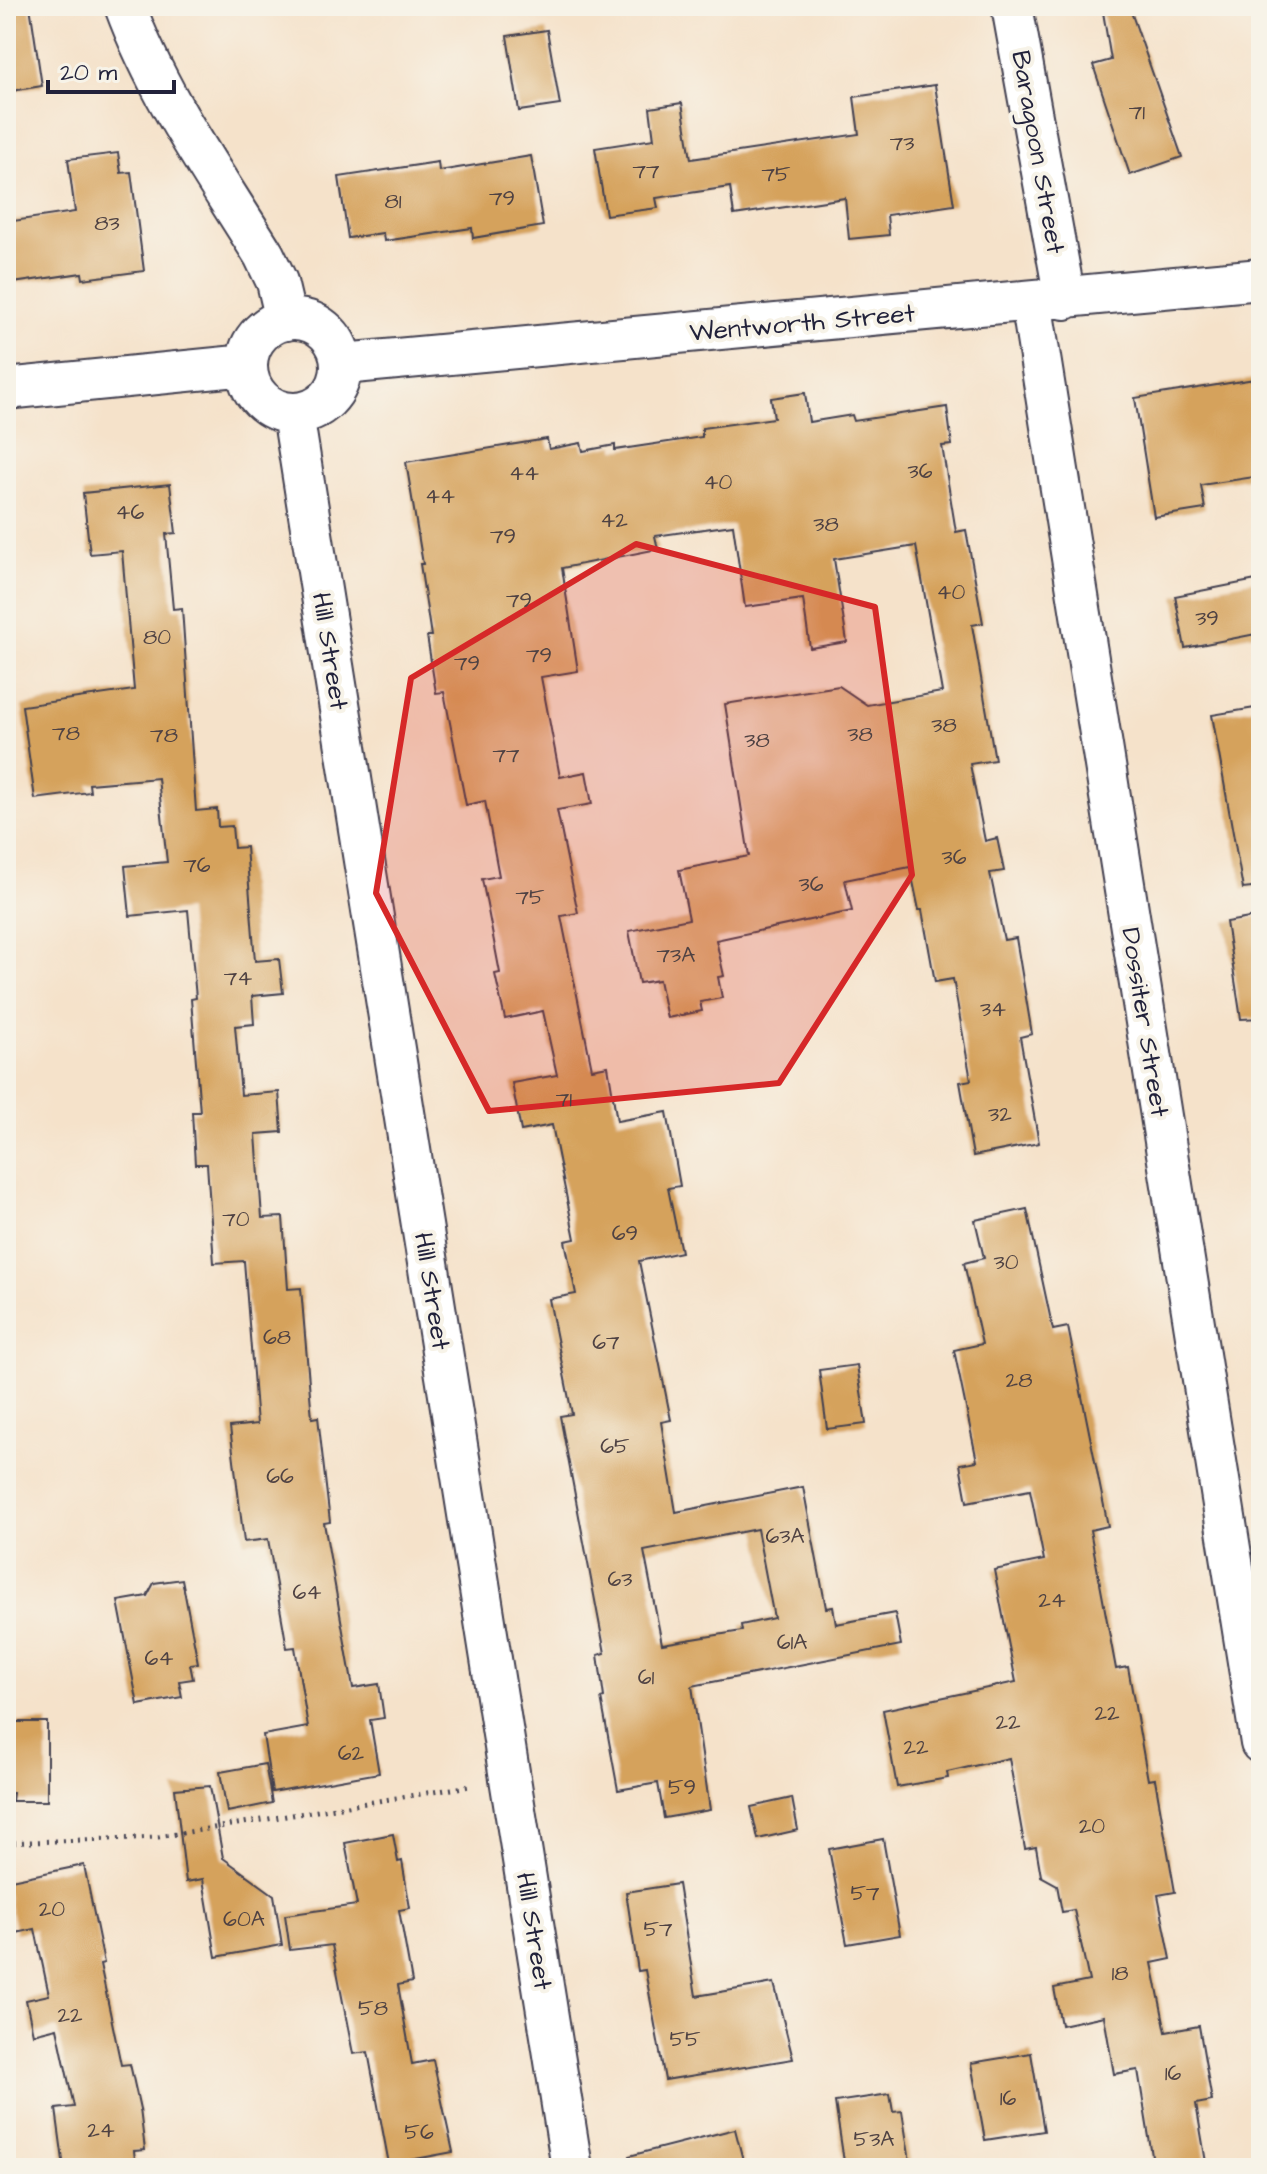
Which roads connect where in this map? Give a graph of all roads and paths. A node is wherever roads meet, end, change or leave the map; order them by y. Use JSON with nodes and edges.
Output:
{"nodes":[{"id":1,"x":125,"y":6,"type":"edge"},
{"id":2,"x":1012,"y":6,"type":"edge"},
{"id":3,"x":1261,"y":279,"type":"edge"},
{"id":4,"x":1048,"y":300,"type":"junction"},
{"id":5,"x":286,"y":320,"type":"junction"},
{"id":6,"x":343,"y":364,"type":"junction"},
{"id":7,"x":247,"y":365,"type":"junction"},
{"id":8,"x":6,"y":389,"type":"edge"},
{"id":9,"x":293,"y":414,"type":"junction"},
{"id":10,"x":1261,"y":1743,"type":"edge"},
{"id":11,"x":511,"y":1779,"type":"junction"},
{"id":12,"x":6,"y":1843,"type":"edge"},
{"id":13,"x":572,"y":2168,"type":"edge"}],
"edges":[{"from":1,"to":5,"type":"street"},
{"from":2,"to":4,"type":"street","name":"Baragoon Street"},
{"from":3,"to":4,"type":"street","name":"Wentworth Street"},
{"from":4,"to":6,"type":"street","name":"Wentworth Street"},
{"from":4,"to":10,"type":"street","name":"Dossiter Street"},
{"from":5,"to":6,"type":"street"},
{"from":5,"to":7,"type":"street"},
{"from":6,"to":9,"type":"street"},
{"from":7,"to":8,"type":"street"},
{"from":7,"to":9,"type":"street"},
{"from":9,"to":11,"type":"street","name":"Hill Street"},
{"from":11,"to":12,"type":"path"},
{"from":11,"to":13,"type":"street","name":"Hill Street"}]}
